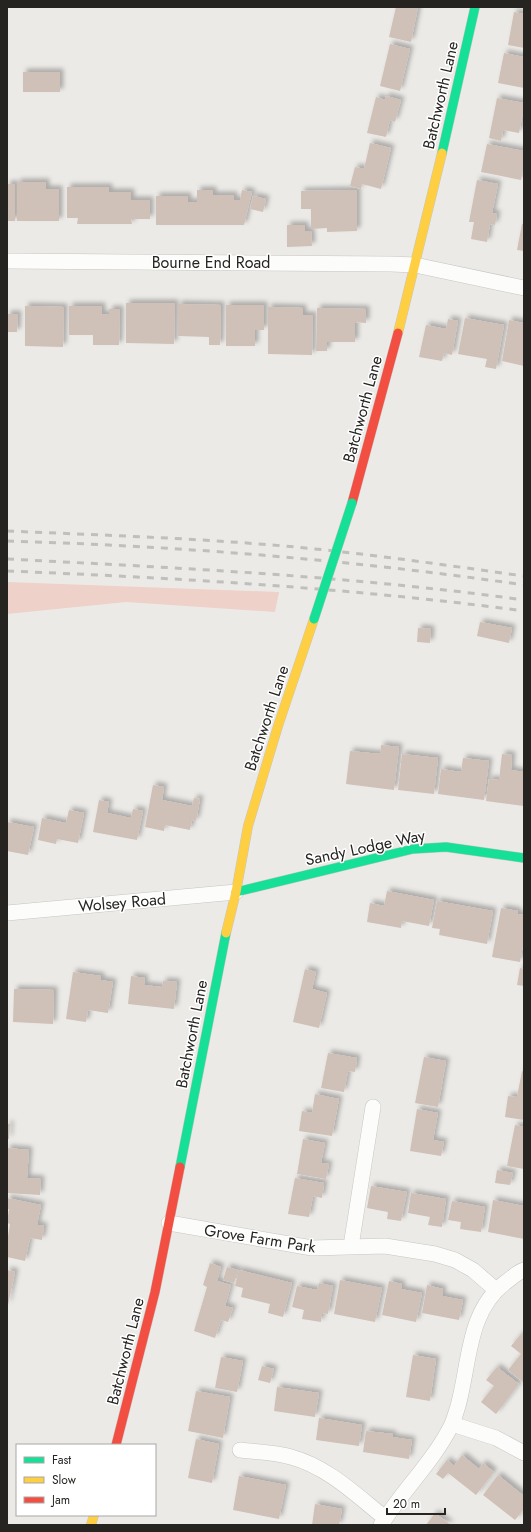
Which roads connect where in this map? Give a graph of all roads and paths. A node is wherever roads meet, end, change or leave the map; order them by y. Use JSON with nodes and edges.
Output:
{"nodes":[{"id":1,"x":475,"y":7,"type":"edge"},
{"id":2,"x":7,"y":261,"type":"edge"},
{"id":3,"x":415,"y":265,"type":"junction"},
{"id":4,"x":524,"y":288,"type":"edge"},
{"id":5,"x":524,"y":858,"type":"edge"},
{"id":6,"x":236,"y":892,"type":"junction"},
{"id":7,"x":7,"y":913,"type":"edge"},
{"id":8,"x":373,"y":1107,"type":"dead end"},
{"id":9,"x":169,"y":1223,"type":"junction"},
{"id":10,"x":351,"y":1246,"type":"junction"},
{"id":11,"x":524,"y":1270,"type":"edge"},
{"id":12,"x":496,"y":1290,"type":"junction"},
{"id":13,"x":452,"y":1424,"type":"junction"},
{"id":14,"x":116,"y":1444,"type":"edge"},
{"id":15,"x":240,"y":1450,"type":"dead end"},
{"id":16,"x":524,"y":1453,"type":"edge"},
{"id":17,"x":383,"y":1522,"type":"edge"}],
"edges":[{"from":1,"to":3,"type":"street","name":"Batchworth Lane"},
{"from":2,"to":3,"type":"street","name":"Bourne End Road"},
{"from":3,"to":4,"type":"street","name":"Bourne End Road"},
{"from":3,"to":6,"type":"street","name":"Batchworth Lane","bridge":true},
{"from":5,"to":6,"type":"street","name":"Sandy Lodge Way"},
{"from":6,"to":7,"type":"street","name":"Wolsey Road"},
{"from":6,"to":9,"type":"street","name":"Batchworth Lane"},
{"from":8,"to":10,"type":"street"},
{"from":9,"to":10,"type":"street","name":"Grove Farm Park"},
{"from":9,"to":14,"type":"street","name":"Batchworth Lane"},
{"from":10,"to":12,"type":"street","name":"Grove Farm Park"},
{"from":11,"to":12,"type":"street"},
{"from":12,"to":13,"type":"street"},
{"from":13,"to":16,"type":"street"},
{"from":13,"to":17,"type":"street"},
{"from":15,"to":17,"type":"street"}]}
